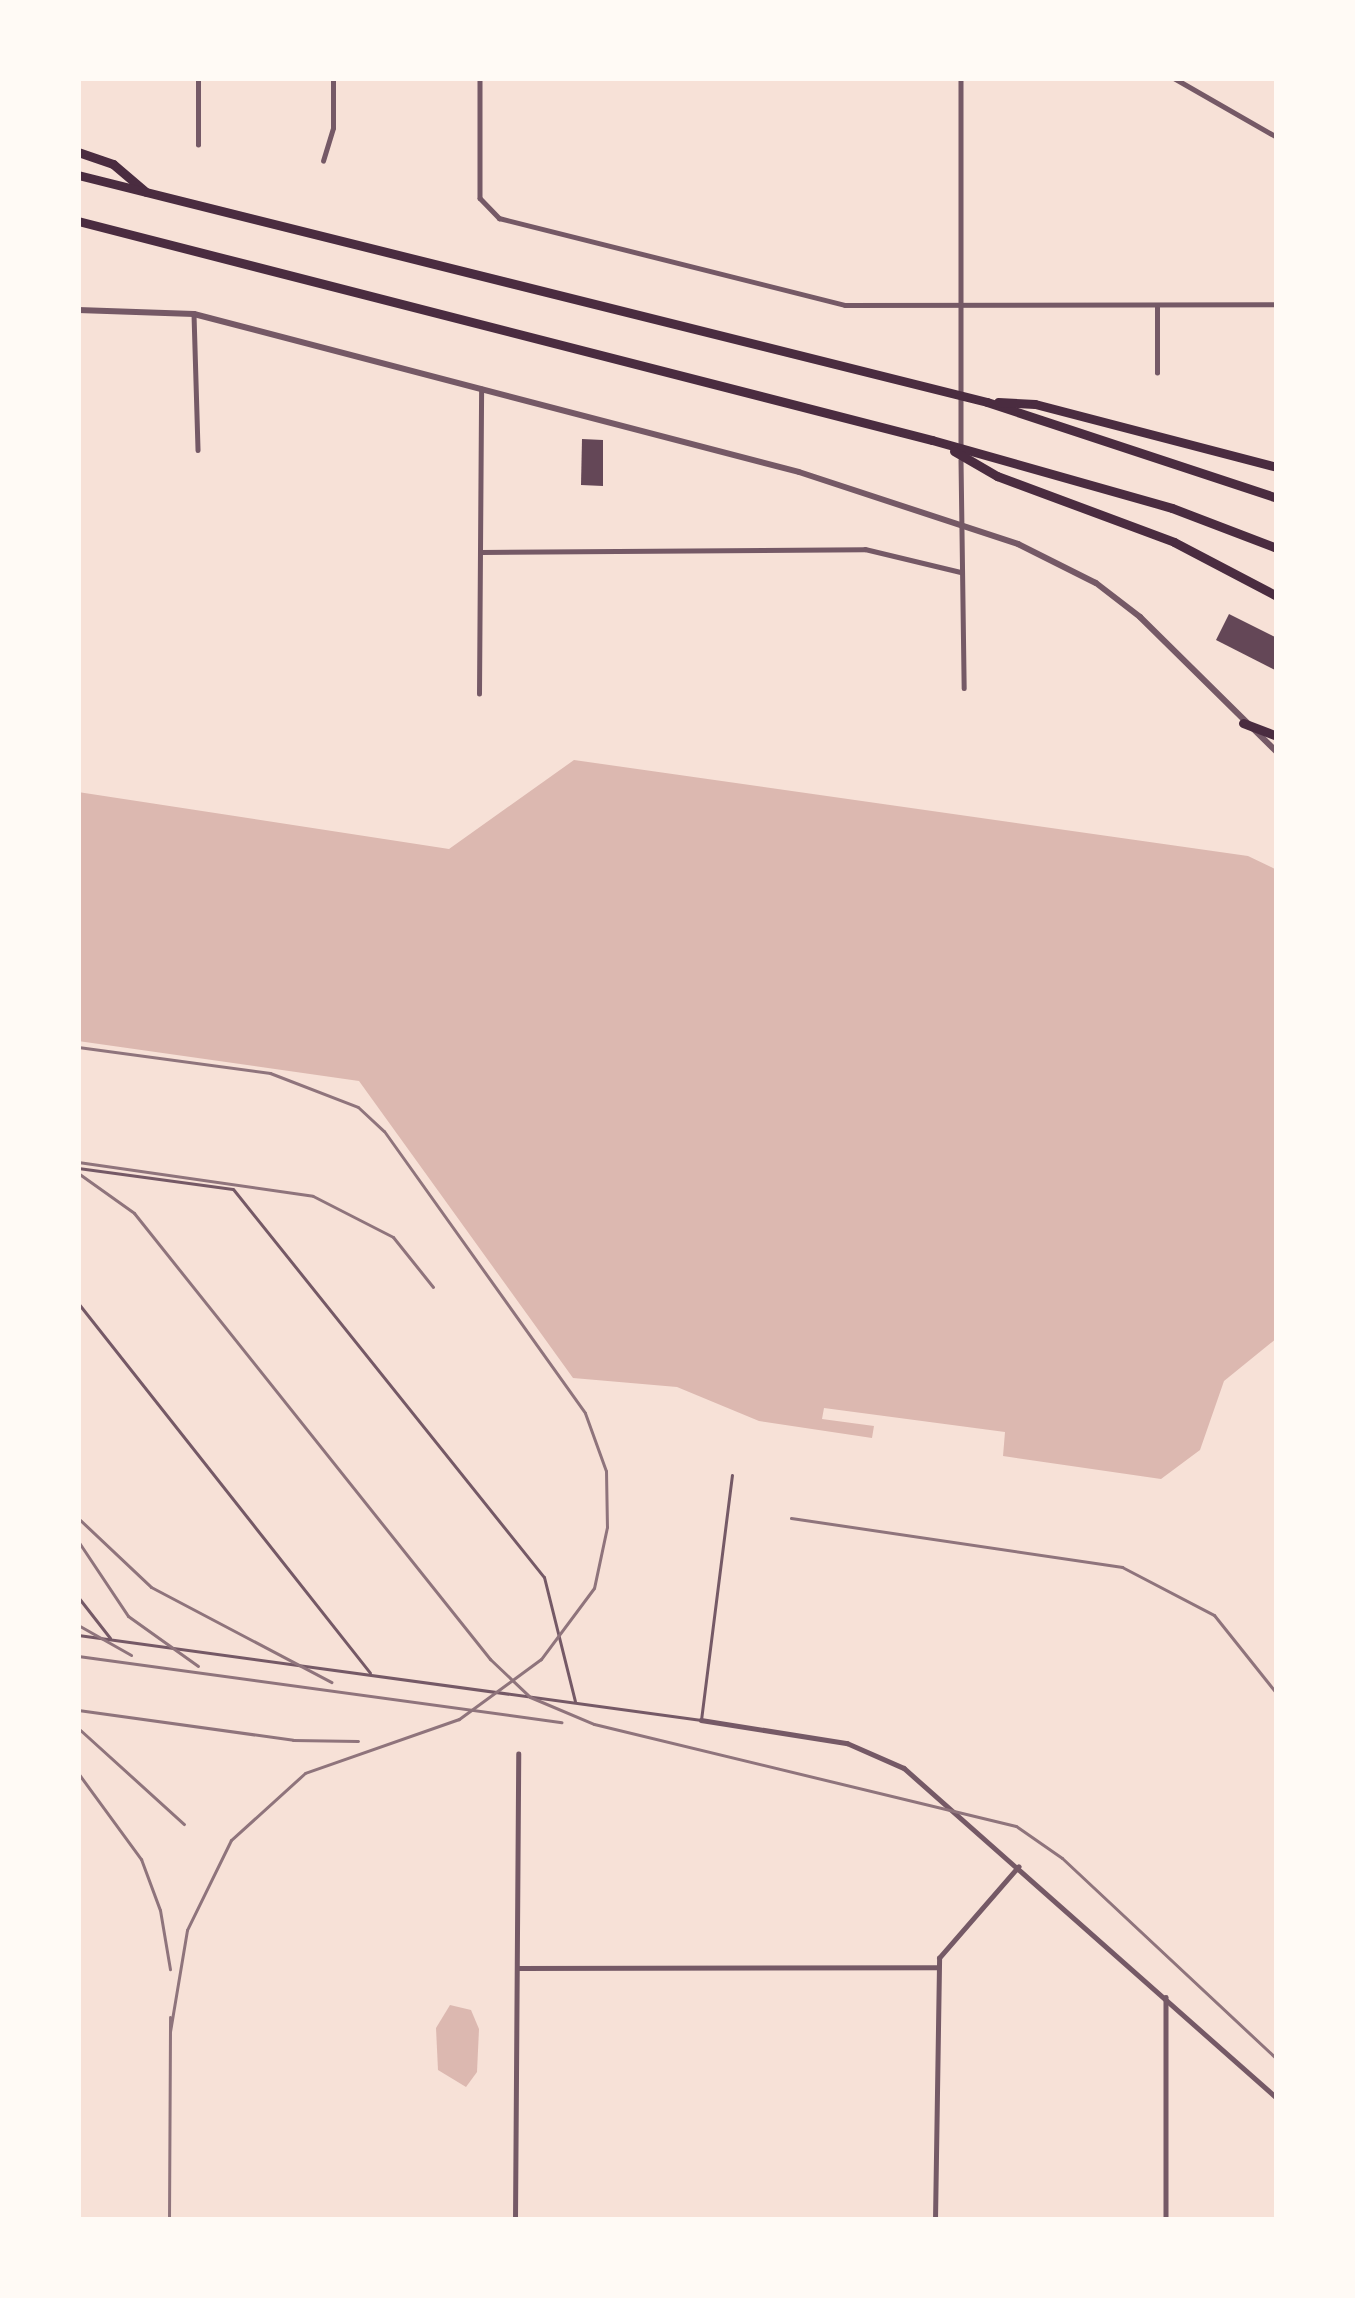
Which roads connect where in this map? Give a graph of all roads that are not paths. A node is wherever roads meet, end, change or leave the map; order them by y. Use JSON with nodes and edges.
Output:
{"nodes":[{"id":1,"x":198,"y":78,"type":"edge"},
{"id":2,"x":333,"y":78,"type":"edge"},
{"id":3,"x":480,"y":78,"type":"edge"},
{"id":4,"x":961,"y":78,"type":"edge"},
{"id":5,"x":1174,"y":78,"type":"edge"},
{"id":6,"x":1277,"y":137,"type":"edge"},
{"id":7,"x":197,"y":145,"type":"dead end"},
{"id":8,"x":78,"y":152,"type":"edge"},
{"id":9,"x":323,"y":161,"type":"dead end"},
{"id":10,"x":78,"y":175,"type":"edge"},
{"id":11,"x":151,"y":195,"type":"junction"},
{"id":12,"x":78,"y":221,"type":"edge"},
{"id":13,"x":1157,"y":304,"type":"junction"},
{"id":14,"x":1277,"y":304,"type":"edge"},
{"id":15,"x":961,"y":305,"type":"junction"},
{"id":16,"x":78,"y":310,"type":"edge"},
{"id":17,"x":194,"y":314,"type":"junction"},
{"id":18,"x":1157,"y":373,"type":"dead end"},
{"id":19,"x":481,"y":389,"type":"junction"},
{"id":20,"x":987,"y":402,"type":"junction"},
{"id":21,"x":935,"y":442,"type":"junction"},
{"id":22,"x":198,"y":450,"type":"dead end"},
{"id":23,"x":1277,"y":466,"type":"edge"},
{"id":24,"x":1277,"y":498,"type":"edge"},
{"id":25,"x":962,"y":526,"type":"junction"},
{"id":26,"x":1277,"y":548,"type":"edge"},
{"id":27,"x":481,"y":552,"type":"junction"},
{"id":28,"x":961,"y":572,"type":"junction"},
{"id":29,"x":1277,"y":596,"type":"edge"},
{"id":30,"x":964,"y":688,"type":"dead end"},
{"id":31,"x":479,"y":694,"type":"dead end"},
{"id":32,"x":1243,"y":723,"type":"junction"},
{"id":33,"x":1277,"y":736,"type":"edge"},
{"id":34,"x":1277,"y":752,"type":"edge"},
{"id":35,"x":78,"y":1168,"type":"edge"},
{"id":36,"x":78,"y":1303,"type":"edge"},
{"id":37,"x":732,"y":1475,"type":"dead end"},
{"id":38,"x":78,"y":1597,"type":"edge"},
{"id":39,"x":78,"y":1635,"type":"edge"},
{"id":40,"x":112,"y":1640,"type":"junction"},
{"id":41,"x":371,"y":1675,"type":"junction"},
{"id":42,"x":575,"y":1703,"type":"junction"},
{"id":43,"x":701,"y":1720,"type":"junction"},
{"id":44,"x":518,"y":1754,"type":"dead end"},
{"id":45,"x":1018,"y":1867,"type":"junction"},
{"id":46,"x":938,"y":1967,"type":"junction"},
{"id":47,"x":518,"y":1968,"type":"junction"},
{"id":48,"x":1166,"y":1997,"type":"junction"},
{"id":49,"x":1277,"y":2098,"type":"edge"},
{"id":50,"x":515,"y":2220,"type":"edge"},
{"id":51,"x":935,"y":2220,"type":"edge"},
{"id":52,"x":1166,"y":2220,"type":"edge"}],
"edges":[{"from":1,"to":7,"type":"street"},
{"from":2,"to":9,"type":"street"},
{"from":3,"to":15,"type":"street"},
{"from":4,"to":15,"type":"street"},
{"from":5,"to":6,"type":"street"},
{"from":8,"to":11,"type":"highway"},
{"from":10,"to":11,"type":"highway"},
{"from":11,"to":20,"type":"highway"},
{"from":12,"to":21,"type":"highway"},
{"from":13,"to":14,"type":"street"},
{"from":13,"to":15,"type":"street"},
{"from":13,"to":18,"type":"street"},
{"from":15,"to":25,"type":"street"},
{"from":16,"to":17,"type":"street"},
{"from":17,"to":19,"type":"street"},
{"from":17,"to":22,"type":"street"},
{"from":19,"to":25,"type":"street"},
{"from":19,"to":27,"type":"street"},
{"from":20,"to":23,"type":"highway"},
{"from":20,"to":24,"type":"highway"},
{"from":21,"to":26,"type":"highway"},
{"from":21,"to":29,"type":"highway"},
{"from":25,"to":28,"type":"street"},
{"from":25,"to":32,"type":"street"},
{"from":27,"to":28,"type":"street"},
{"from":27,"to":31,"type":"street"},
{"from":28,"to":30,"type":"street"},
{"from":32,"to":33,"type":"highway"},
{"from":32,"to":34,"type":"street"},
{"from":35,"to":42,"type":"lane"},
{"from":36,"to":41,"type":"lane"},
{"from":37,"to":43,"type":"lane"},
{"from":38,"to":40,"type":"lane"},
{"from":39,"to":40,"type":"lane"},
{"from":40,"to":41,"type":"lane"},
{"from":41,"to":42,"type":"lane"},
{"from":42,"to":43,"type":"lane"},
{"from":43,"to":45,"type":"street"},
{"from":44,"to":47,"type":"street"},
{"from":45,"to":46,"type":"street"},
{"from":45,"to":48,"type":"street"},
{"from":46,"to":47,"type":"street"},
{"from":46,"to":51,"type":"street"},
{"from":47,"to":50,"type":"street"},
{"from":48,"to":49,"type":"street"},
{"from":48,"to":52,"type":"street"}]}
